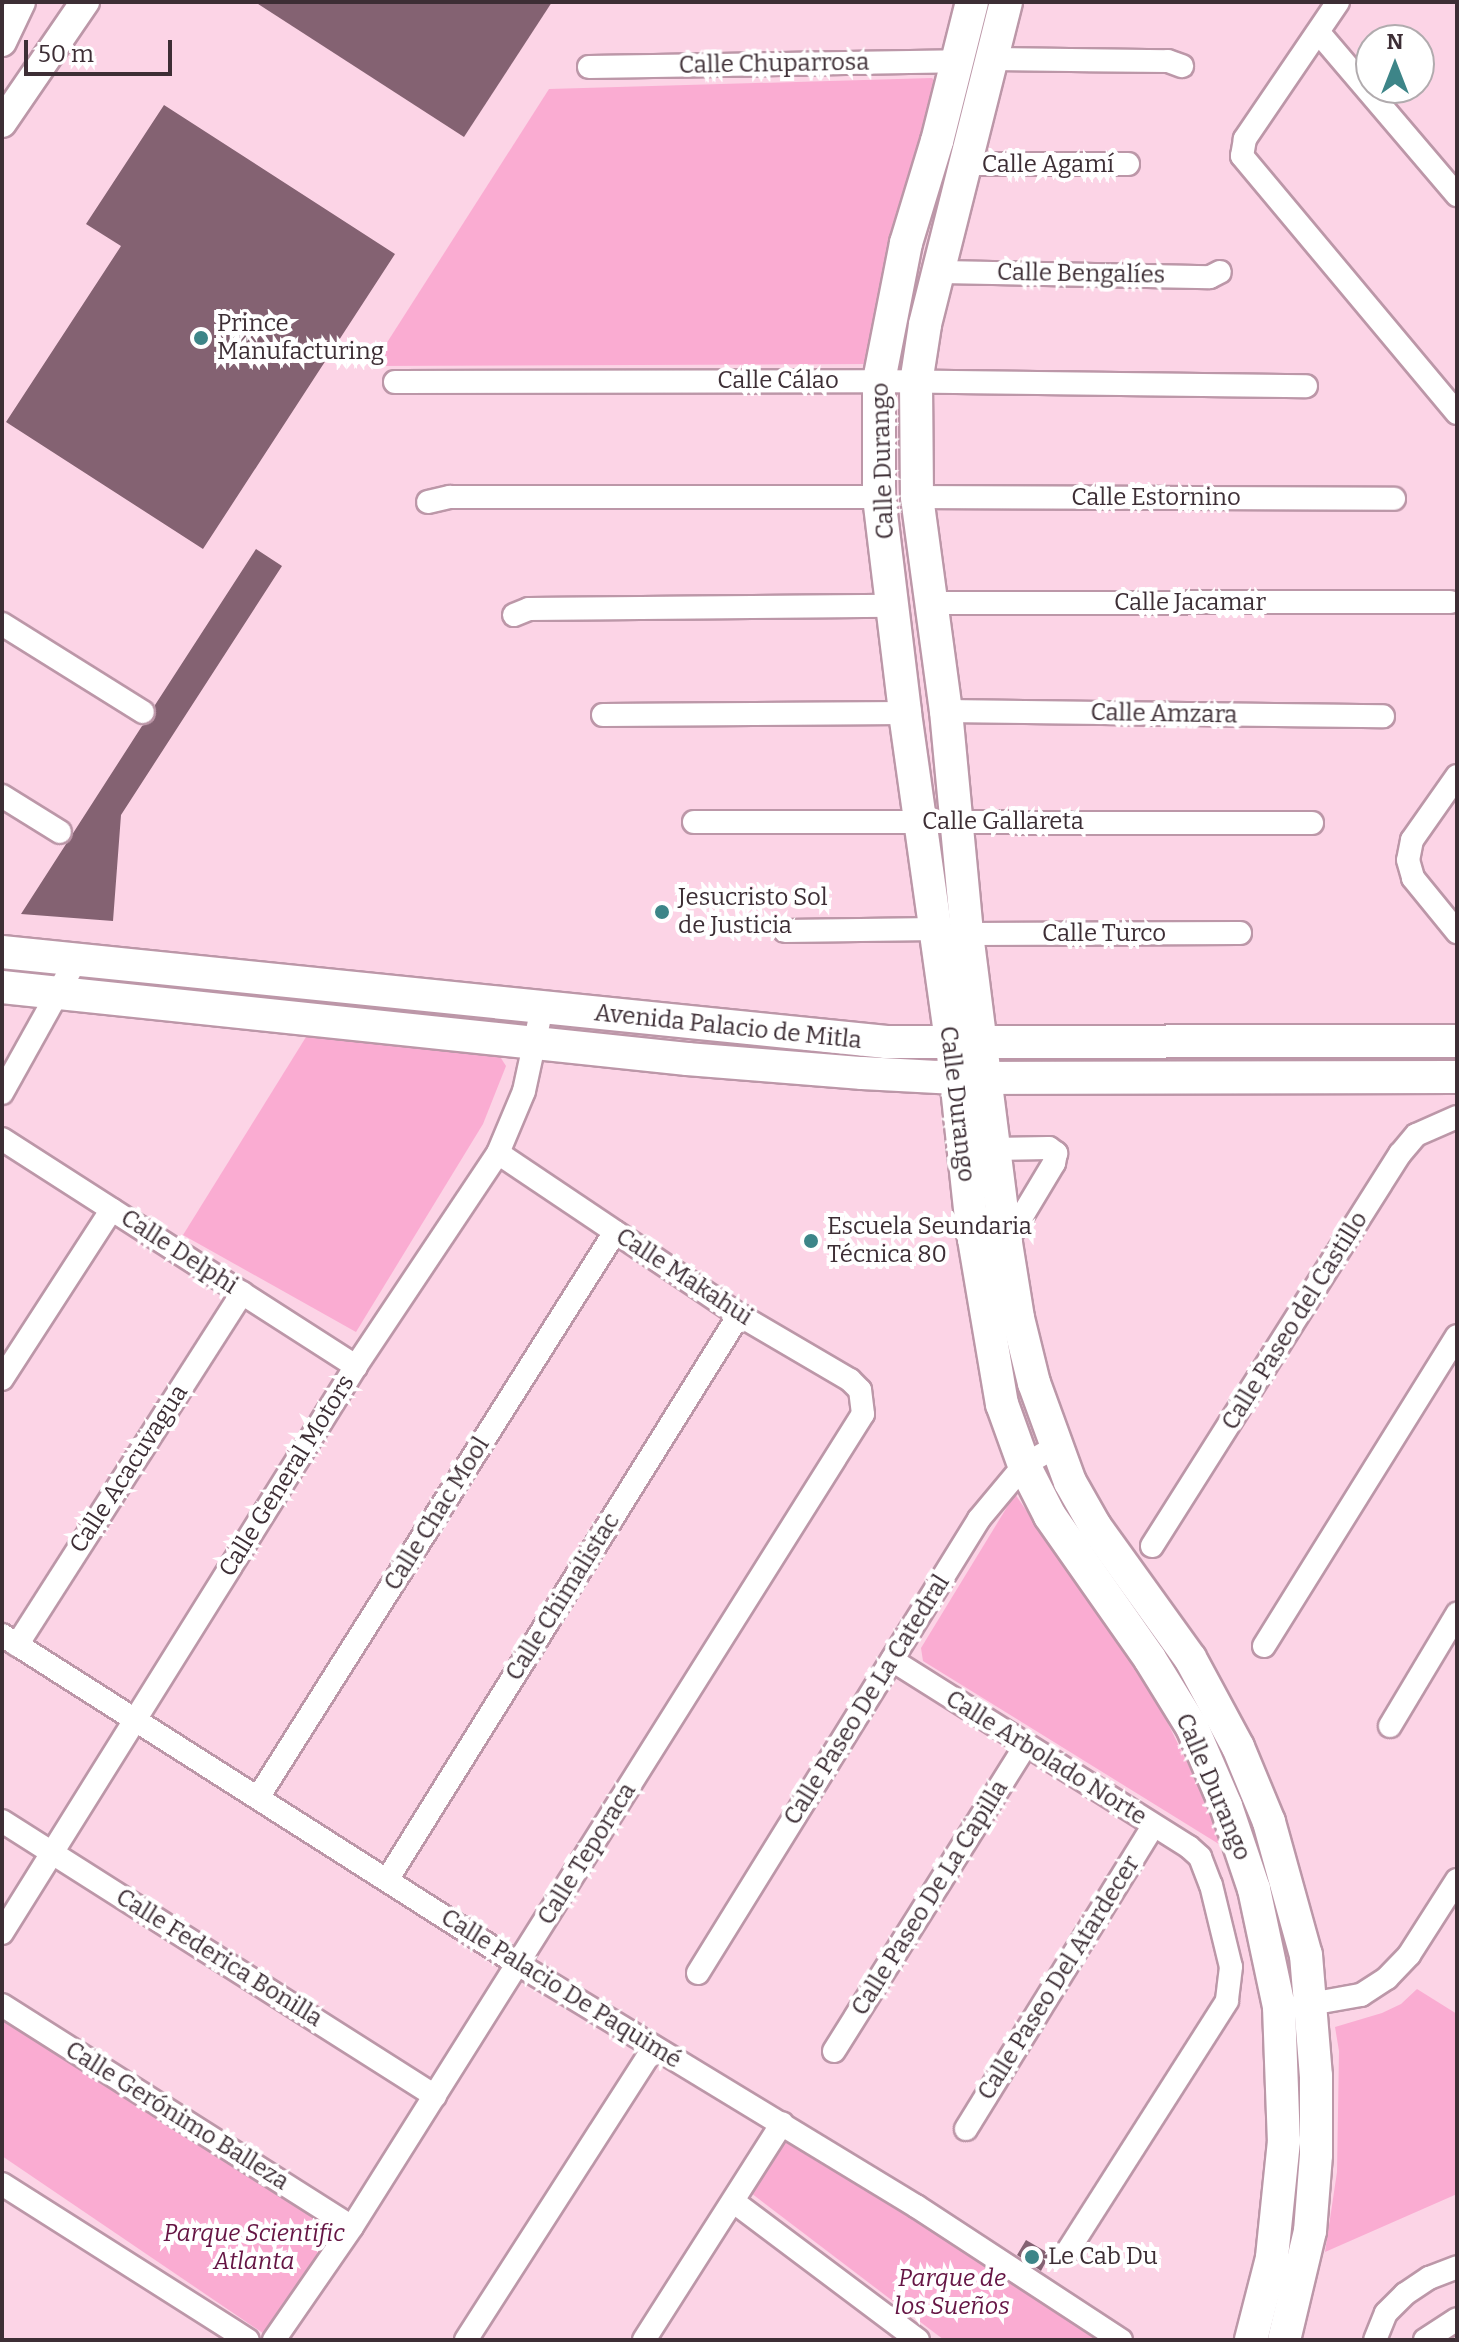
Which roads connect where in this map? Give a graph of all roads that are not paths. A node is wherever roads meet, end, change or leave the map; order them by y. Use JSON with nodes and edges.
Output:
{"nodes":[{"id":1,"x":21,"y":2,"type":"edge"},
{"id":2,"x":85,"y":2,"type":"edge"},
{"id":3,"x":972,"y":2,"type":"edge"},
{"id":4,"x":1006,"y":2,"type":"edge"},
{"id":5,"x":1338,"y":2,"type":"edge"},
{"id":6,"x":1319,"y":33,"type":"junction"},
{"id":7,"x":2,"y":42,"type":"edge"},
{"id":8,"x":994,"y":59,"type":"junction"},
{"id":9,"x":958,"y":61,"type":"junction"},
{"id":10,"x":1182,"y":66,"type":"dead end"},
{"id":11,"x":589,"y":67,"type":"dead end"},
{"id":12,"x":2,"y":123,"type":"edge"},
{"id":13,"x":967,"y":164,"type":"junction"},
{"id":14,"x":1128,"y":164,"type":"dead end"},
{"id":15,"x":1457,"y":195,"type":"edge"},
{"id":16,"x":942,"y":272,"type":"junction"},
{"id":17,"x":1220,"y":272,"type":"dead end"},
{"id":18,"x":879,"y":381,"type":"junction"},
{"id":19,"x":395,"y":382,"type":"dead end"},
{"id":20,"x":916,"y":383,"type":"junction"},
{"id":21,"x":1306,"y":386,"type":"dead end"},
{"id":22,"x":1457,"y":413,"type":"edge"},
{"id":23,"x":879,"y":497,"type":"junction"},
{"id":24,"x":917,"y":497,"type":"junction"},
{"id":25,"x":1394,"y":499,"type":"dead end"},
{"id":26,"x":428,"y":502,"type":"dead end"},
{"id":27,"x":1450,"y":602,"type":"dead end"},
{"id":28,"x":929,"y":603,"type":"junction"},
{"id":29,"x":892,"y":606,"type":"junction"},
{"id":30,"x":514,"y":615,"type":"dead end"},
{"id":31,"x":2,"y":624,"type":"edge"},
{"id":32,"x":946,"y":711,"type":"junction"},
{"id":33,"x":143,"y":712,"type":"dead end"},
{"id":34,"x":905,"y":713,"type":"junction"},
{"id":35,"x":603,"y":715,"type":"dead end"},
{"id":36,"x":1383,"y":716,"type":"dead end"},
{"id":37,"x":1457,"y":776,"type":"edge"},
{"id":38,"x":2,"y":796,"type":"edge"},
{"id":39,"x":922,"y":821,"type":"junction"},
{"id":40,"x":958,"y":821,"type":"junction"},
{"id":41,"x":694,"y":822,"type":"dead end"},
{"id":42,"x":1312,"y":823,"type":"dead end"},
{"id":43,"x":60,"y":832,"type":"dead end"},
{"id":44,"x":785,"y":931,"type":"dead end"},
{"id":45,"x":952,"y":932,"type":"junction"},
{"id":46,"x":1457,"y":932,"type":"edge"},
{"id":47,"x":1240,"y":933,"type":"dead end"},
{"id":48,"x":2,"y":952,"type":"edge"},
{"id":49,"x":76,"y":960,"type":"junction"},
{"id":50,"x":2,"y":987,"type":"edge"},
{"id":51,"x":57,"y":993,"type":"junction"},
{"id":52,"x":542,"y":1008,"type":"junction"},
{"id":53,"x":981,"y":1041,"type":"junction"},
{"id":54,"x":1457,"y":1041,"type":"edge"},
{"id":55,"x":537,"y":1043,"type":"junction"},
{"id":56,"x":949,"y":1043,"type":"junction"},
{"id":57,"x":1457,"y":1077,"type":"edge"},
{"id":58,"x":971,"y":1078,"type":"junction"},
{"id":59,"x":2,"y":1093,"type":"edge"},
{"id":60,"x":1457,"y":1117,"type":"edge"},
{"id":61,"x":2,"y":1139,"type":"edge"},
{"id":62,"x":994,"y":1149,"type":"junction"},
{"id":63,"x":498,"y":1153,"type":"junction"},
{"id":64,"x":112,"y":1209,"type":"junction"},
{"id":65,"x":615,"y":1232,"type":"junction"},
{"id":66,"x":1006,"y":1243,"type":"junction"},
{"id":67,"x":242,"y":1293,"type":"junction"},
{"id":68,"x":739,"y":1315,"type":"junction"},
{"id":69,"x":1457,"y":1336,"type":"edge"},
{"id":70,"x":356,"y":1366,"type":"junction"},
{"id":71,"x":2,"y":1379,"type":"edge"},
{"id":72,"x":864,"y":1402,"type":"joint"},
{"id":73,"x":1057,"y":1446,"type":"junction"},
{"id":74,"x":1024,"y":1465,"type":"junction"},
{"id":75,"x":1152,"y":1546,"type":"dead end"},
{"id":76,"x":1457,"y":1614,"type":"edge"},
{"id":77,"x":9,"y":1640,"type":"edge"},
{"id":78,"x":1264,"y":1646,"type":"dead end"},
{"id":79,"x":892,"y":1660,"type":"junction"},
{"id":80,"x":137,"y":1719,"type":"junction"},
{"id":81,"x":1390,"y":1726,"type":"dead end"},
{"id":82,"x":1026,"y":1745,"type":"junction"},
{"id":83,"x":259,"y":1796,"type":"junction"},
{"id":84,"x":2,"y":1821,"type":"edge"},
{"id":85,"x":1153,"y":1826,"type":"junction"},
{"id":86,"x":53,"y":1853,"type":"junction"},
{"id":87,"x":387,"y":1880,"type":"junction"},
{"id":88,"x":1457,"y":1880,"type":"edge"},
{"id":89,"x":2,"y":1933,"type":"edge"},
{"id":90,"x":518,"y":1964,"type":"junction"},
{"id":91,"x":698,"y":1973,"type":"dead end"},
{"id":92,"x":2,"y":2005,"type":"edge"},
{"id":93,"x":1312,"y":2005,"type":"junction"},
{"id":94,"x":1279,"y":2007,"type":"junction"},
{"id":95,"x":654,"y":2047,"type":"junction"},
{"id":96,"x":834,"y":2051,"type":"dead end"},
{"id":97,"x":435,"y":2096,"type":"junction"},
{"id":98,"x":782,"y":2123,"type":"junction"},
{"id":99,"x":966,"y":2129,"type":"dead end"},
{"id":100,"x":2,"y":2184,"type":"edge"},
{"id":101,"x":734,"y":2202,"type":"junction"},
{"id":102,"x":352,"y":2227,"type":"junction"},
{"id":103,"x":1067,"y":2252,"type":"dead end"},
{"id":104,"x":1457,"y":2267,"type":"edge"},
{"id":105,"x":1457,"y":2319,"type":"edge"},
{"id":106,"x":653,"y":2336,"type":"edge"},
{"id":107,"x":248,"y":2340,"type":"edge"},
{"id":108,"x":274,"y":2340,"type":"edge"},
{"id":109,"x":466,"y":2340,"type":"edge"},
{"id":110,"x":918,"y":2340,"type":"edge"},
{"id":111,"x":1121,"y":2340,"type":"edge"},
{"id":112,"x":1251,"y":2340,"type":"edge"},
{"id":113,"x":1284,"y":2340,"type":"edge"},
{"id":114,"x":1375,"y":2340,"type":"edge"},
{"id":115,"x":1425,"y":2340,"type":"edge"}],
"edges":[{"from":1,"to":7,"type":"street"},
{"from":2,"to":12,"type":"street"},
{"from":3,"to":9,"type":"main road","name":"Calle Durango"},
{"from":4,"to":8,"type":"main road","name":"Calle Durango"},
{"from":5,"to":6,"type":"street"},
{"from":6,"to":15,"type":"street"},
{"from":6,"to":22,"type":"street"},
{"from":8,"to":10,"type":"street"},
{"from":8,"to":13,"type":"main road","name":"Calle Durango"},
{"from":9,"to":11,"type":"street","name":"Calle Chuparrosa"},
{"from":9,"to":18,"type":"main road","name":"Calle Durango"},
{"from":13,"to":14,"type":"street","name":"Calle Agamí"},
{"from":13,"to":16,"type":"main road","name":"Calle Durango"},
{"from":16,"to":17,"type":"street","name":"Calle Bengalíes"},
{"from":16,"to":20,"type":"main road","name":"Calle Durango"},
{"from":18,"to":19,"type":"street","name":"Calle Cálao"},
{"from":18,"to":20,"type":"street","name":"Calle Cálao"},
{"from":18,"to":23,"type":"main road","name":"Calle Durango"},
{"from":20,"to":21,"type":"street","name":"Calle Cálao"},
{"from":20,"to":24,"type":"main road","name":"Calle Durango"},
{"from":23,"to":26,"type":"street"},
{"from":23,"to":29,"type":"main road","name":"Calle Durango"},
{"from":24,"to":25,"type":"street","name":"Calle Estornino"},
{"from":24,"to":28,"type":"main road","name":"Calle Durango"},
{"from":27,"to":28,"type":"street","name":"Calle Jacamar"},
{"from":28,"to":32,"type":"main road","name":"Calle Durango"},
{"from":29,"to":30,"type":"street"},
{"from":29,"to":34,"type":"main road","name":"Calle Durango"},
{"from":31,"to":33,"type":"street"},
{"from":32,"to":36,"type":"street","name":"Calle Amzara"},
{"from":32,"to":40,"type":"main road","name":"Calle Durango"},
{"from":34,"to":35,"type":"street"},
{"from":34,"to":39,"type":"main road","name":"Calle Durango"},
{"from":37,"to":46,"type":"street"},
{"from":38,"to":43,"type":"street"},
{"from":39,"to":40,"type":"street","name":"Calle Gallareta"},
{"from":39,"to":41,"type":"street","name":"Calle Gallareta"},
{"from":39,"to":45,"type":"main road","name":"Calle Durango"},
{"from":40,"to":42,"type":"street","name":"Calle Gallareta"},
{"from":40,"to":45,"type":"main road","name":"Calle Durango"},
{"from":44,"to":45,"type":"street","name":"Calle Turco"},
{"from":45,"to":47,"type":"street","name":"Calle Turco"},
{"from":45,"to":53,"type":"main road","name":"Calle Durango"},
{"from":45,"to":56,"type":"main road","name":"Calle Durango"},
{"from":48,"to":49,"type":"main road","name":"Avenida Palacio de Mitla"},
{"from":49,"to":51,"type":"street"},
{"from":49,"to":52,"type":"main road","name":"Avenida Palacio de Mitla"},
{"from":50,"to":51,"type":"main road","name":"Avenida Palacio de Mitla"},
{"from":51,"to":55,"type":"main road","name":"Avenida Palacio de Mitla"},
{"from":51,"to":59,"type":"street"},
{"from":52,"to":55,"type":"street","name":"Calle General Motors"},
{"from":52,"to":56,"type":"main road","name":"Avenida Palacio de Mitla"},
{"from":53,"to":54,"type":"main road","name":"Avenida Palacio de Mitla"},
{"from":53,"to":56,"type":"main road","name":"Avenida Palacio de Mitla"},
{"from":53,"to":58,"type":"main road","name":"Calle Durango"},
{"from":55,"to":58,"type":"main road","name":"Avenida Palacio de Mitla"},
{"from":55,"to":63,"type":"street","name":"Calle General Motors"},
{"from":56,"to":58,"type":"main road","name":"Calle Durango"},
{"from":57,"to":58,"type":"main road","name":"Avenida Palacio de Mitla"},
{"from":58,"to":62,"type":"main road","name":"Calle Durango"},
{"from":58,"to":74,"type":"main road","name":"Calle Durango"},
{"from":60,"to":75,"type":"street","name":"Calle Paseo del Castillo"},
{"from":61,"to":64,"type":"street","name":"Calle Delphi"},
{"from":62,"to":66,"type":"main road","name":"Calle Durango"},
{"from":62,"to":66,"type":"street"},
{"from":63,"to":65,"type":"street","name":"Calle Makahui"},
{"from":63,"to":70,"type":"street","name":"Calle General Motors"},
{"from":64,"to":67,"type":"street","name":"Calle Delphi"},
{"from":64,"to":71,"type":"street"},
{"from":65,"to":68,"type":"street","name":"Calle Makahui"},
{"from":65,"to":83,"type":"street","name":"Calle Chac Mool"},
{"from":66,"to":73,"type":"main road","name":"Calle Durango"},
{"from":67,"to":70,"type":"street","name":"Calle Delphi"},
{"from":67,"to":77,"type":"street","name":"Calle Acacuvagua"},
{"from":68,"to":72,"type":"street","name":"Calle Makahui"},
{"from":68,"to":87,"type":"street","name":"Calle Chimalistac"},
{"from":69,"to":78,"type":"street"},
{"from":70,"to":80,"type":"street","name":"Calle General Motors"},
{"from":72,"to":90,"type":"street","name":"Calle Teporaca"},
{"from":73,"to":74,"type":"street","name":"Calle Paseo De La Catedral"},
{"from":73,"to":93,"type":"main road","name":"Calle Durango"},
{"from":74,"to":79,"type":"street","name":"Calle Paseo De La Catedral"},
{"from":74,"to":94,"type":"main road","name":"Calle Durango"},
{"from":76,"to":81,"type":"street"},
{"from":77,"to":80,"type":"street","name":"Calle Palacio De Paquimé"},
{"from":79,"to":82,"type":"street","name":"Calle Arbolado Norte"},
{"from":79,"to":91,"type":"street","name":"Calle Paseo De La Catedral"},
{"from":80,"to":83,"type":"street","name":"Calle Palacio De Paquimé"},
{"from":80,"to":86,"type":"street","name":"Calle General Motors"},
{"from":82,"to":85,"type":"street","name":"Calle Arbolado Norte"},
{"from":82,"to":96,"type":"street","name":"Calle Paseo De La Capilla"},
{"from":83,"to":87,"type":"street","name":"Calle Palacio De Paquimé"},
{"from":84,"to":86,"type":"street","name":"Calle Federica Bonilla"},
{"from":85,"to":99,"type":"street","name":"Calle Paseo Del Atardecer"},
{"from":85,"to":103,"type":"street","name":"Calle Arbolado Norte"},
{"from":86,"to":89,"type":"street","name":"Calle General Motors"},
{"from":86,"to":97,"type":"street","name":"Calle Federica Bonilla"},
{"from":87,"to":90,"type":"street","name":"Calle Palacio De Paquimé"},
{"from":88,"to":93,"type":"street"},
{"from":90,"to":95,"type":"street","name":"Calle Palacio De Paquimé"},
{"from":90,"to":97,"type":"street","name":"Calle Teporaca"},
{"from":92,"to":102,"type":"street","name":"Calle Gerónimo Balleza"},
{"from":93,"to":94,"type":"street"},
{"from":93,"to":113,"type":"main road","name":"Calle Durango"},
{"from":94,"to":112,"type":"main road","name":"Calle Durango"},
{"from":95,"to":98,"type":"street","name":"Calle Palacio De Paquimé"},
{"from":95,"to":109,"type":"street"},
{"from":97,"to":102,"type":"street","name":"Calle Teporaca"},
{"from":98,"to":101,"type":"street"},
{"from":98,"to":111,"type":"street","name":"Calle Palacio De Paquimé"},
{"from":100,"to":107,"type":"street"},
{"from":101,"to":106,"type":"street"},
{"from":101,"to":110,"type":"street"},
{"from":102,"to":108,"type":"street","name":"Calle Teporaca"},
{"from":104,"to":114,"type":"street"},
{"from":105,"to":115,"type":"street"}]}
